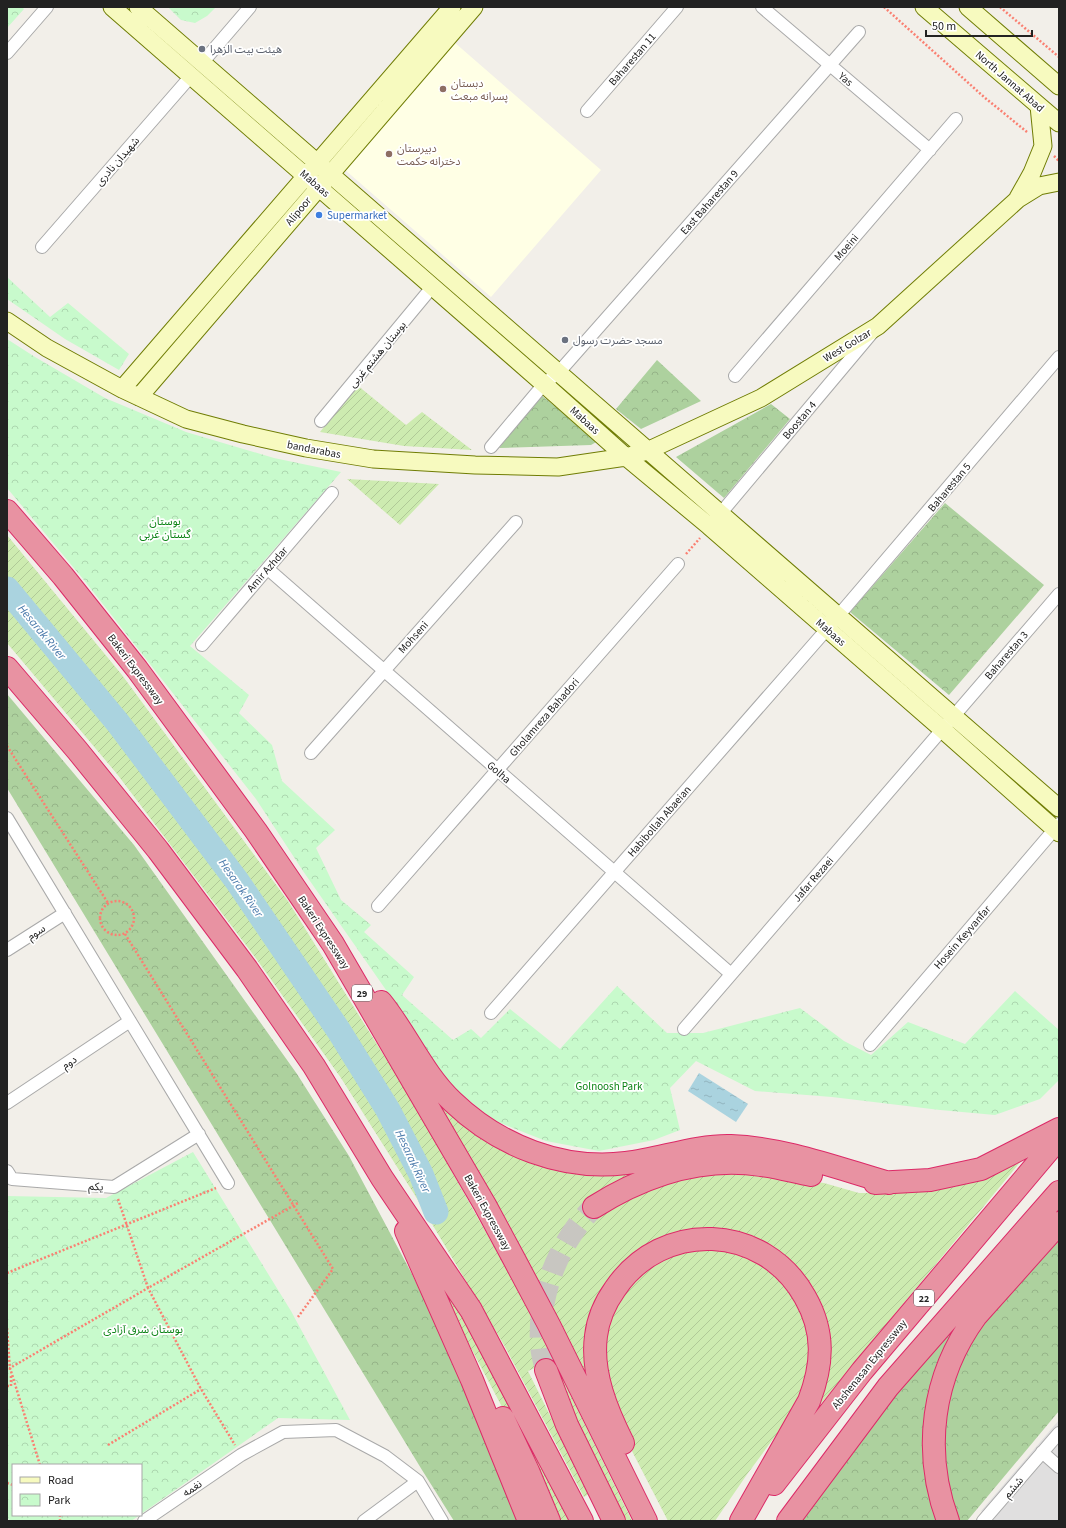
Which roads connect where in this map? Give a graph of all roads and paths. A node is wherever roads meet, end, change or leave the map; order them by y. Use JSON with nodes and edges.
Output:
{"nodes":[{"id":1,"x":47,"y":7,"type":"edge"},
{"id":2,"x":112,"y":7,"type":"edge"},
{"id":3,"x":138,"y":7,"type":"edge"},
{"id":4,"x":250,"y":7,"type":"edge"},
{"id":5,"x":452,"y":7,"type":"edge"},
{"id":6,"x":474,"y":7,"type":"edge"},
{"id":7,"x":676,"y":7,"type":"edge"},
{"id":8,"x":762,"y":7,"type":"edge"},
{"id":9,"x":884,"y":7,"type":"edge"},
{"id":10,"x":924,"y":7,"type":"edge"},
{"id":11,"x":968,"y":7,"type":"edge"},
{"id":12,"x":1000,"y":7,"type":"edge"},
{"id":13,"x":859,"y":32,"type":"dead end"},
{"id":14,"x":7,"y":53,"type":"edge"},
{"id":15,"x":1059,"y":57,"type":"edge"},
{"id":16,"x":202,"y":63,"type":"junction"},
{"id":17,"x":830,"y":65,"type":"junction"},
{"id":18,"x":191,"y":76,"type":"junction"},
{"id":19,"x":1059,"y":86,"type":"edge"},
{"id":20,"x":1039,"y":106,"type":"junction"},
{"id":21,"x":587,"y":111,"type":"dead end"},
{"id":22,"x":956,"y":119,"type":"dead end"},
{"id":23,"x":1059,"y":123,"type":"edge"},
{"id":24,"x":1030,"y":135,"type":"dead end"},
{"id":25,"x":930,"y":150,"type":"junction"},
{"id":26,"x":324,"y":168,"type":"junction"},
{"id":27,"x":306,"y":176,"type":"junction"},
{"id":28,"x":1059,"y":182,"type":"edge"},
{"id":29,"x":319,"y":187,"type":"junction"},
{"id":30,"x":1018,"y":198,"type":"junction"},
{"id":31,"x":42,"y":247,"type":"dead end"},
{"id":32,"x":433,"y":286,"type":"junction"},
{"id":33,"x":7,"y":321,"type":"edge"},
{"id":34,"x":878,"y":326,"type":"junction"},
{"id":35,"x":1059,"y":357,"type":"edge"},
{"id":36,"x":559,"y":372,"type":"junction"},
{"id":37,"x":735,"y":376,"type":"dead end"},
{"id":38,"x":544,"y":384,"type":"junction"},
{"id":39,"x":122,"y":389,"type":"junction"},
{"id":40,"x":139,"y":397,"type":"junction"},
{"id":41,"x":321,"y":421,"type":"dead end"},
{"id":42,"x":491,"y":447,"type":"dead end"},
{"id":43,"x":647,"y":451,"type":"junction"},
{"id":44,"x":626,"y":457,"type":"junction"},
{"id":45,"x":332,"y":493,"type":"dead end"},
{"id":46,"x":7,"y":511,"type":"edge"},
{"id":47,"x":720,"y":514,"type":"junction"},
{"id":48,"x":516,"y":522,"type":"dead end"},
{"id":49,"x":709,"y":526,"type":"junction"},
{"id":50,"x":678,"y":564,"type":"joint"},
{"id":51,"x":268,"y":569,"type":"junction"},
{"id":52,"x":1059,"y":594,"type":"edge"},
{"id":53,"x":838,"y":616,"type":"junction"},
{"id":54,"x":827,"y":629,"type":"junction"},
{"id":55,"x":202,"y":645,"type":"dead end"},
{"id":56,"x":7,"y":668,"type":"edge"},
{"id":57,"x":384,"y":670,"type":"junction"},
{"id":58,"x":953,"y":716,"type":"junction"},
{"id":59,"x":942,"y":729,"type":"junction"},
{"id":60,"x":7,"y":746,"type":"edge"},
{"id":61,"x":311,"y":753,"type":"dead end"},
{"id":62,"x":497,"y":770,"type":"junction"},
{"id":63,"x":1059,"y":808,"type":"edge"},
{"id":64,"x":7,"y":818,"type":"edge"},
{"id":65,"x":1057,"y":828,"type":"edge"},
{"id":66,"x":614,"y":872,"type":"junction"},
{"id":67,"x":108,"y":903,"type":"junction"},
{"id":68,"x":378,"y":906,"type":"dead end"},
{"id":69,"x":65,"y":914,"type":"junction"},
{"id":70,"x":125,"y":934,"type":"junction"},
{"id":71,"x":333,"y":944,"type":"junction"},
{"id":72,"x":7,"y":950,"type":"edge"},
{"id":73,"x":731,"y":974,"type":"junction"},
{"id":74,"x":491,"y":1014,"type":"dead end"},
{"id":75,"x":130,"y":1021,"type":"junction"},
{"id":76,"x":684,"y":1029,"type":"dead end"},
{"id":77,"x":870,"y":1045,"type":"dead end"},
{"id":78,"x":7,"y":1103,"type":"edge"},
{"id":79,"x":1059,"y":1129,"type":"edge"},
{"id":80,"x":199,"y":1134,"type":"junction"},
{"id":81,"x":1059,"y":1138,"type":"edge"},
{"id":82,"x":7,"y":1171,"type":"edge"},
{"id":83,"x":382,"y":1178,"type":"junction"},
{"id":84,"x":228,"y":1183,"type":"joint"},
{"id":85,"x":889,"y":1183,"type":"junction"},
{"id":86,"x":114,"y":1187,"type":"junction"},
{"id":87,"x":1059,"y":1192,"type":"edge"},
{"id":88,"x":298,"y":1203,"type":"dead end"},
{"id":89,"x":294,"y":1206,"type":"junction"},
{"id":90,"x":594,"y":1207,"type":"tunnel mouth"},
{"id":91,"x":1059,"y":1223,"type":"edge"},
{"id":92,"x":126,"y":1224,"type":"junction"},
{"id":93,"x":7,"y":1272,"type":"edge"},
{"id":94,"x":148,"y":1288,"type":"junction"},
{"id":95,"x":438,"y":1302,"type":"junction"},
{"id":96,"x":298,"y":1317,"type":"dead end"},
{"id":97,"x":7,"y":1328,"type":"edge"},
{"id":98,"x":10,"y":1368,"type":"junction"},
{"id":99,"x":546,"y":1370,"type":"tunnel mouth"},
{"id":100,"x":7,"y":1386,"type":"edge"},
{"id":101,"x":201,"y":1389,"type":"junction"},
{"id":102,"x":1059,"y":1433,"type":"edge"},
{"id":103,"x":108,"y":1445,"type":"dead end"},
{"id":104,"x":1042,"y":1452,"type":"junction"},
{"id":105,"x":240,"y":1455,"type":"junction"},
{"id":106,"x":40,"y":1464,"type":"edge"},
{"id":107,"x":1059,"y":1466,"type":"edge"},
{"id":108,"x":418,"y":1481,"type":"junction"},
{"id":109,"x":792,"y":1517,"type":"edge"},
{"id":110,"x":148,"y":1520,"type":"edge"},
{"id":111,"x":364,"y":1521,"type":"edge"},
{"id":112,"x":442,"y":1521,"type":"edge"},
{"id":113,"x":529,"y":1521,"type":"edge"},
{"id":114,"x":548,"y":1521,"type":"edge"},
{"id":115,"x":582,"y":1521,"type":"edge"},
{"id":116,"x":614,"y":1521,"type":"edge"},
{"id":117,"x":646,"y":1521,"type":"edge"},
{"id":118,"x":652,"y":1521,"type":"edge"},
{"id":119,"x":741,"y":1521,"type":"edge"},
{"id":120,"x":746,"y":1521,"type":"edge"},
{"id":121,"x":948,"y":1521,"type":"edge"},
{"id":122,"x":984,"y":1521,"type":"edge"}],
"edges":[{"from":1,"to":14,"type":"street"},
{"from":2,"to":18,"type":"street","name":"Mabaas"},
{"from":3,"to":16,"type":"street","name":"Mabaas"},
{"from":4,"to":16,"type":"street"},
{"from":5,"to":26,"type":"street","name":"Alipoor"},
{"from":6,"to":26,"type":"street","name":"Alipoor"},
{"from":7,"to":21,"type":"street","name":"Baharestan 11"},
{"from":8,"to":17,"type":"street","name":"Yas"},
{"from":9,"to":24,"type":"path"},
{"from":10,"to":20,"type":"street","name":"North Jannat Abad"},
{"from":11,"to":19,"type":"street"},
{"from":12,"to":15,"type":"path"},
{"from":13,"to":17,"type":"street","name":"East Baharestan 9"},
{"from":16,"to":26,"type":"street","name":"Mabaas"},
{"from":17,"to":25,"type":"street","name":"Yas"},
{"from":17,"to":36,"type":"street","name":"East Baharestan 9"},
{"from":18,"to":27,"type":"street","name":"Mabaas"},
{"from":18,"to":31,"type":"street","name":"شهیدان نادری"},
{"from":20,"to":23,"type":"street","name":"North Jannat Abad"},
{"from":20,"to":30,"type":"street","name":"West Golzar"},
{"from":22,"to":25,"type":"street","name":"Moeini"},
{"from":25,"to":37,"type":"street","name":"Moeini"},
{"from":26,"to":27,"type":"street","name":"Alipoor"},
{"from":26,"to":29,"type":"street","name":"Alipoor"},
{"from":26,"to":36,"type":"street","name":"Mabaas"},
{"from":27,"to":29,"type":"street","name":"Mabaas"},
{"from":27,"to":39,"type":"street","name":"Alipoor"},
{"from":28,"to":30,"type":"street","name":"West Golzar"},
{"from":29,"to":32,"type":"street","name":"Mabaas"},
{"from":29,"to":40,"type":"street","name":"Alipoor"},
{"from":30,"to":34,"type":"street","name":"West Golzar"},
{"from":32,"to":38,"type":"street","name":"Mabaas"},
{"from":32,"to":41,"type":"street","name":"بوستان هشتم غربی"},
{"from":33,"to":39,"type":"street","name":"bandarabas"},
{"from":34,"to":43,"type":"street","name":"West Golzar"},
{"from":34,"to":47,"type":"street","name":"Boostan 4"},
{"from":35,"to":53,"type":"street","name":"Baharestan 5"},
{"from":36,"to":38,"type":"street","name":"East Baharestan 9"},
{"from":36,"to":43,"type":"street","name":"Mabaas"},
{"from":38,"to":42,"type":"street","name":"East Baharestan 9"},
{"from":38,"to":44,"type":"street","name":"Mabaas"},
{"from":39,"to":40,"type":"street","name":"bandarabas"},
{"from":40,"to":44,"type":"street","name":"bandarabas"},
{"from":43,"to":44,"type":"street","name":"bandarabas"},
{"from":43,"to":47,"type":"street","name":"Mabaas"},
{"from":44,"to":49,"type":"street","name":"Mabaas"},
{"from":45,"to":51,"type":"street","name":"Amir Azhdar"},
{"from":46,"to":71,"type":"highway","name":"Bakeri Expressway","number":"29"},
{"from":47,"to":49,"type":"street","name":"Boostan 4"},
{"from":47,"to":53,"type":"street","name":"Mabaas"},
{"from":48,"to":57,"type":"street","name":"Mohseni"},
{"from":49,"to":50,"type":"path"},
{"from":49,"to":54,"type":"street","name":"Mabaas"},
{"from":50,"to":62,"type":"street","name":"Gholamreza Bahadori"},
{"from":51,"to":55,"type":"street","name":"Amir Azhdar"},
{"from":51,"to":57,"type":"street","name":"Golha"},
{"from":52,"to":58,"type":"street","name":"Baharestan 3"},
{"from":53,"to":54,"type":"street","name":"Baharestan 5"},
{"from":53,"to":58,"type":"street","name":"Mabaas"},
{"from":54,"to":59,"type":"street","name":"Mabaas"},
{"from":54,"to":66,"type":"street","name":"Habibollah Abaeian"},
{"from":56,"to":83,"type":"highway"},
{"from":57,"to":61,"type":"street","name":"Mohseni"},
{"from":57,"to":62,"type":"street","name":"Golha"},
{"from":58,"to":59,"type":"street","name":"Baharestan 3"},
{"from":58,"to":63,"type":"street","name":"Mabaas"},
{"from":59,"to":65,"type":"street","name":"Mabaas"},
{"from":59,"to":73,"type":"street","name":"Jafar Rezaei"},
{"from":60,"to":67,"type":"path"},
{"from":62,"to":66,"type":"street","name":"Golha"},
{"from":62,"to":68,"type":"street","name":"Gholamreza Bahadori"},
{"from":64,"to":69,"type":"street"},
{"from":65,"to":77,"type":"street","name":"Hosein Keyvanfar"},
{"from":66,"to":73,"type":"street","name":"Golha"},
{"from":66,"to":74,"type":"street","name":"Habibollah Abaeian"},
{"from":67,"to":70,"type":"path"},
{"from":67,"to":70,"type":"path"},
{"from":69,"to":72,"type":"street","name":"سوم"},
{"from":69,"to":75,"type":"street"},
{"from":70,"to":89,"type":"path"},
{"from":71,"to":85,"type":"highway"},
{"from":71,"to":117,"type":"highway","name":"Bakeri Expressway","number":"29"},
{"from":73,"to":76,"type":"street","name":"Jafar Rezaei"},
{"from":75,"to":78,"type":"street","name":"دوم"},
{"from":75,"to":80,"type":"street"},
{"from":79,"to":85,"type":"highway"},
{"from":80,"to":84,"type":"street"},
{"from":80,"to":86,"type":"street","name":"یکم"},
{"from":81,"to":120,"type":"highway","name":"Abshenasan Expressway","number":"22"},
{"from":82,"to":86,"type":"street","name":"یکم"},
{"from":83,"to":95,"type":"highway"},
{"from":83,"to":115,"type":"highway"},
{"from":84,"to":92,"type":"path"},
{"from":85,"to":90,"type":"highway"},
{"from":86,"to":92,"type":"path"},
{"from":87,"to":109,"type":"highway"},
{"from":88,"to":89,"type":"path"},
{"from":89,"to":94,"type":"path"},
{"from":89,"to":96,"type":"path"},
{"from":91,"to":121,"type":"highway"},
{"from":92,"to":93,"type":"path"},
{"from":92,"to":94,"type":"path"},
{"from":94,"to":98,"type":"path"},
{"from":94,"to":101,"type":"path"},
{"from":95,"to":113,"type":"highway"},
{"from":95,"to":114,"type":"highway"},
{"from":97,"to":98,"type":"path"},
{"from":98,"to":100,"type":"path"},
{"from":98,"to":106,"type":"path"},
{"from":99,"to":116,"type":"highway"},
{"from":101,"to":103,"type":"path"},
{"from":101,"to":105,"type":"path"},
{"from":102,"to":104,"type":"street","name":"ششم"},
{"from":104,"to":107,"type":"street"},
{"from":104,"to":122,"type":"street","name":"ششم"},
{"from":105,"to":108,"type":"street","name":"نغمه"},
{"from":105,"to":110,"type":"street","name":"نغمه"},
{"from":108,"to":111,"type":"street"},
{"from":108,"to":112,"type":"street"},
{"from":118,"to":119,"type":"highway"}]}
